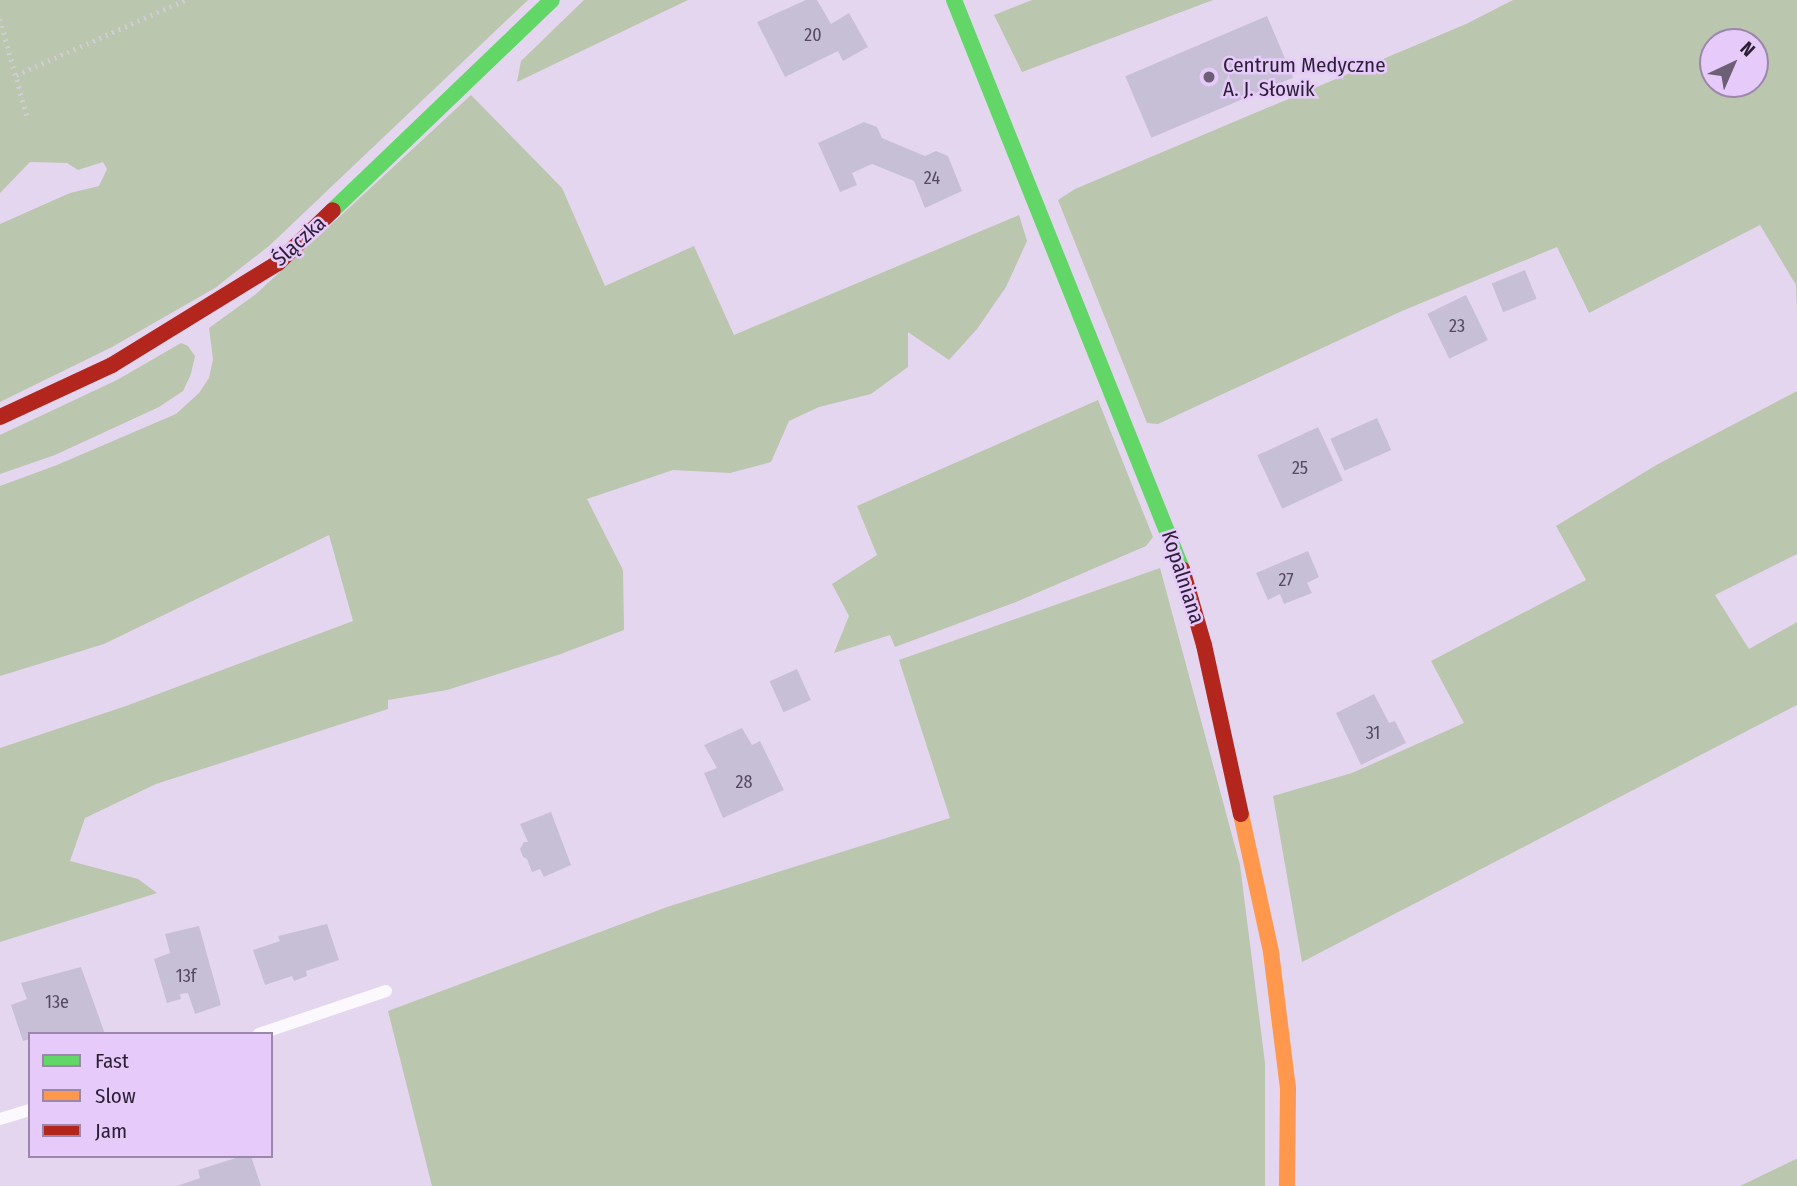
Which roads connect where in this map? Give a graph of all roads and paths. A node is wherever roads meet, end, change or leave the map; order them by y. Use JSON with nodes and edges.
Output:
{"nodes":[{"id":1,"x":183,"y":0,"type":"edge"},
{"id":2,"x":552,"y":0,"type":"edge"},
{"id":3,"x":954,"y":0,"type":"edge"},
{"id":4,"x":0,"y":19,"type":"edge"},
{"id":5,"x":16,"y":75,"type":"junction"},
{"id":6,"x":28,"y":119,"type":"dead end"},
{"id":7,"x":0,"y":417,"type":"edge"},
{"id":8,"x":386,"y":991,"type":"dead end"},
{"id":9,"x":265,"y":1032,"type":"edge"},
{"id":10,"x":28,"y":1111,"type":"edge"},
{"id":11,"x":0,"y":1119,"type":"edge"},
{"id":12,"x":1287,"y":1186,"type":"edge"}],
"edges":[{"from":1,"to":5,"type":"path"},
{"from":2,"to":7,"type":"street","name":"Ślączka"},
{"from":3,"to":12,"type":"street","name":"Kopalniana"},
{"from":4,"to":5,"type":"path"},
{"from":5,"to":6,"type":"path"},
{"from":8,"to":9,"type":"lane"},
{"from":10,"to":11,"type":"lane"}]}
